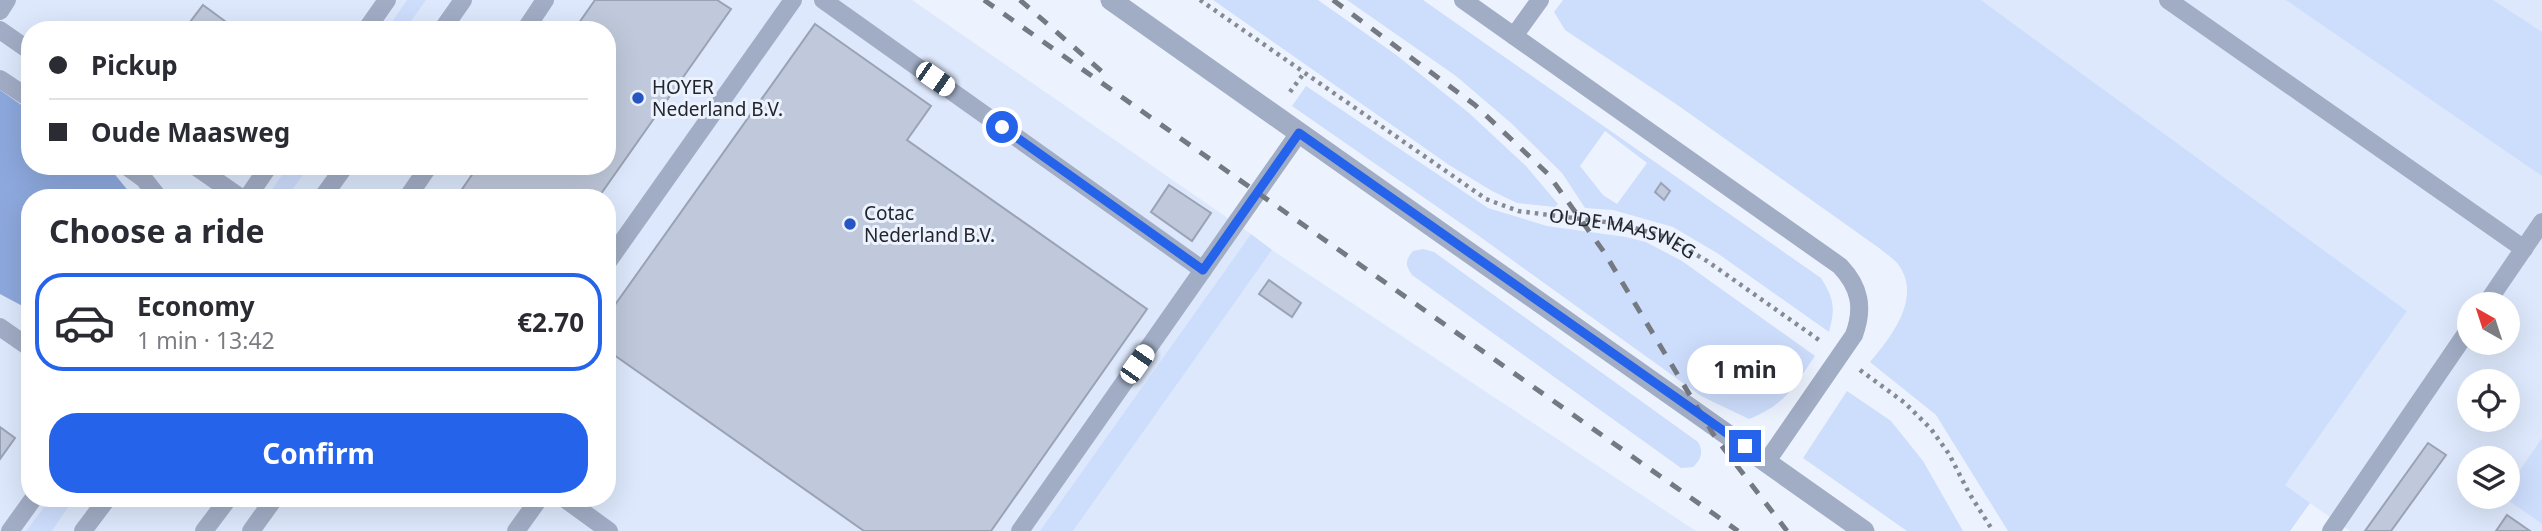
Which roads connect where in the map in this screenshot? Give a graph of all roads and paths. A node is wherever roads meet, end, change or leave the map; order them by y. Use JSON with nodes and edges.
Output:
{"nodes":[{"id":1,"x":7,"y":0,"type":"edge"},
{"id":2,"x":387,"y":0,"type":"edge"},
{"id":3,"x":463,"y":0,"type":"edge"},
{"id":4,"x":545,"y":0,"type":"edge"},
{"id":5,"x":793,"y":0,"type":"edge"},
{"id":6,"x":823,"y":0,"type":"edge"},
{"id":7,"x":1111,"y":0,"type":"edge"},
{"id":8,"x":1200,"y":0,"type":"edge"},
{"id":9,"x":1463,"y":0,"type":"edge"},
{"id":10,"x":1540,"y":0,"type":"edge"},
{"id":11,"x":2168,"y":0,"type":"edge"},
{"id":12,"x":0,"y":10,"type":"edge"},
{"id":13,"x":372,"y":21,"type":"edge"},
{"id":14,"x":448,"y":21,"type":"edge"},
{"id":15,"x":531,"y":21,"type":"edge"},
{"id":16,"x":0,"y":30,"type":"edge"},
{"id":17,"x":1514,"y":36,"type":"junction"},
{"id":18,"x":21,"y":45,"type":"edge"},
{"id":19,"x":0,"y":79,"type":"edge"},
{"id":20,"x":21,"y":93,"type":"edge"},
{"id":21,"x":1299,"y":133,"type":"junction"},
{"id":22,"x":138,"y":175,"type":"edge"},
{"id":23,"x":208,"y":175,"type":"edge"},
{"id":24,"x":152,"y":189,"type":"edge"},
{"id":25,"x":227,"y":189,"type":"edge"},
{"id":26,"x":2542,"y":222,"type":"edge"},
{"id":27,"x":2524,"y":249,"type":"junction"},
{"id":28,"x":616,"y":250,"type":"edge"},
{"id":29,"x":1203,"y":270,"type":"junction"},
{"id":30,"x":2494,"y":292,"type":"edge"},
{"id":31,"x":0,"y":327,"type":"edge"},
{"id":32,"x":21,"y":342,"type":"edge"},
{"id":33,"x":2457,"y":347,"type":"edge"},
{"id":34,"x":1840,"y":355,"type":"junction"},
{"id":35,"x":1767,"y":461,"type":"junction"},
{"id":36,"x":27,"y":507,"type":"edge"},
{"id":37,"x":101,"y":507,"type":"edge"},
{"id":38,"x":222,"y":507,"type":"edge"},
{"id":39,"x":268,"y":507,"type":"edge"},
{"id":40,"x":533,"y":507,"type":"edge"},
{"id":41,"x":576,"y":507,"type":"edge"},
{"id":42,"x":10,"y":531,"type":"edge"},
{"id":43,"x":83,"y":531,"type":"edge"},
{"id":44,"x":204,"y":531,"type":"edge"},
{"id":45,"x":251,"y":531,"type":"edge"},
{"id":46,"x":516,"y":531,"type":"edge"},
{"id":47,"x":609,"y":531,"type":"edge"},
{"id":48,"x":1020,"y":531,"type":"edge"},
{"id":49,"x":1864,"y":531,"type":"edge"},
{"id":50,"x":1993,"y":531,"type":"edge"},
{"id":51,"x":2332,"y":531,"type":"edge"}],
"edges":[{"from":1,"to":12,"type":"lane"},
{"from":2,"to":13,"type":"lane"},
{"from":3,"to":14,"type":"lane"},
{"from":4,"to":15,"type":"lane"},
{"from":5,"to":28,"type":"lane"},
{"from":6,"to":29,"type":"lane"},
{"from":7,"to":21,"type":"street"},
{"from":8,"to":34,"type":"path","name":"OUDE MAASWEG"},
{"from":9,"to":17,"type":"lane"},
{"from":10,"to":17,"type":"lane"},
{"from":11,"to":27,"type":"lane"},
{"from":16,"to":18,"type":"lane"},
{"from":17,"to":34,"type":"lane"},
{"from":19,"to":20,"type":"lane"},
{"from":21,"to":29,"type":"lane"},
{"from":21,"to":35,"type":"street"},
{"from":22,"to":24,"type":"lane"},
{"from":23,"to":25,"type":"lane"},
{"from":26,"to":27,"type":"lane"},
{"from":27,"to":30,"type":"lane"},
{"from":29,"to":48,"type":"lane"},
{"from":31,"to":32,"type":"lane"},
{"from":33,"to":51,"type":"lane"},
{"from":34,"to":35,"type":"lane"},
{"from":34,"to":50,"type":"path","name":"OUDE MAASWEG"},
{"from":35,"to":49,"type":"street"},
{"from":36,"to":42,"type":"lane"},
{"from":37,"to":43,"type":"lane"},
{"from":38,"to":44,"type":"lane"},
{"from":39,"to":45,"type":"lane"},
{"from":40,"to":46,"type":"lane"},
{"from":41,"to":47,"type":"lane"}]}
